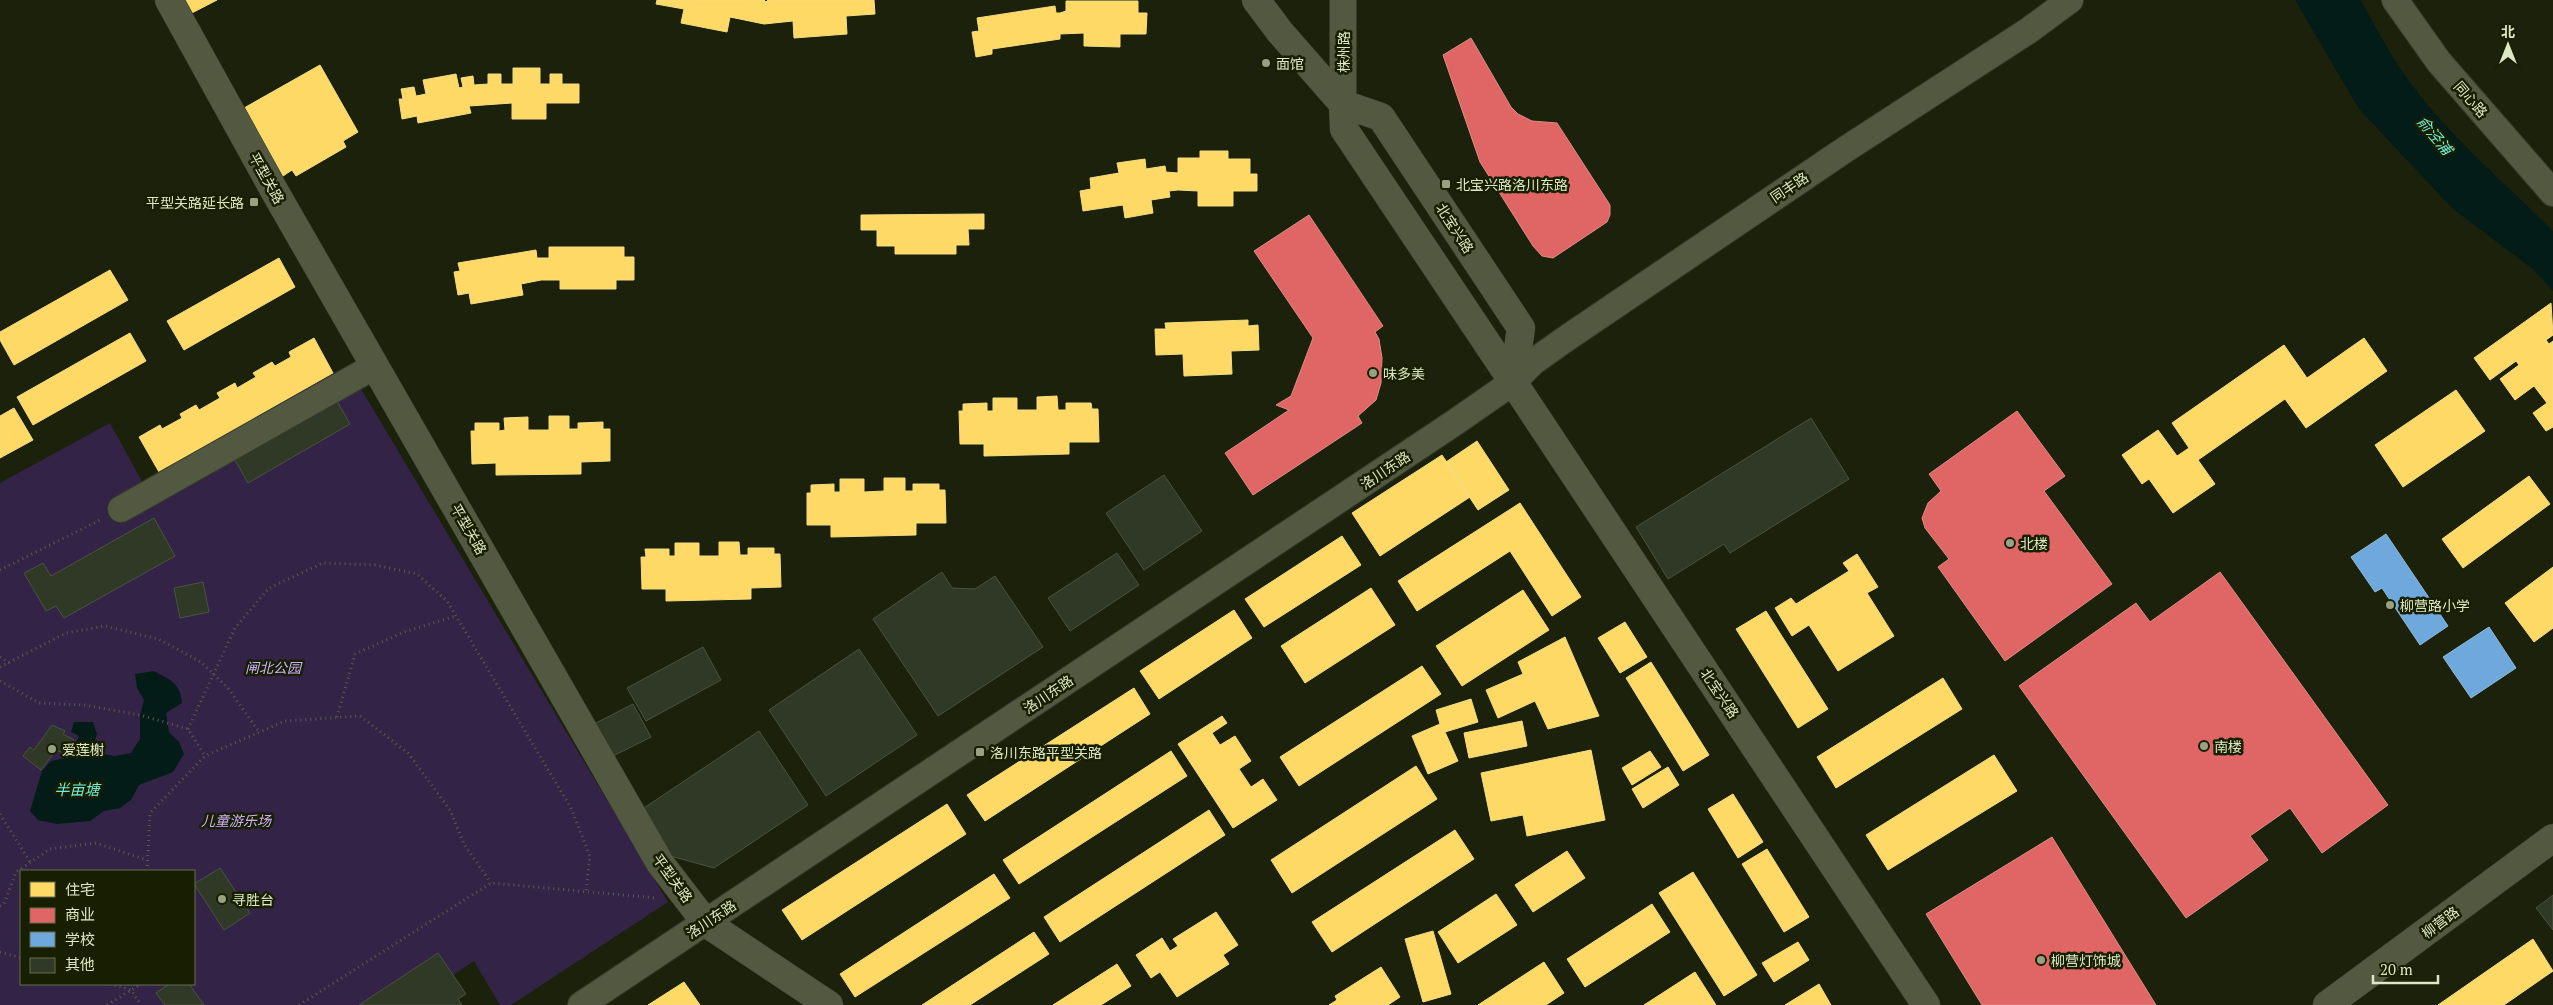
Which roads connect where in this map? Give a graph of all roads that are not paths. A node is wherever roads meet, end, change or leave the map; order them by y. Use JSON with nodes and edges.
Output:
{"nodes":[{"id":1,"x":168,"y":0,"type":"edge"},
{"id":2,"x":1256,"y":0,"type":"edge"},
{"id":3,"x":1343,"y":0,"type":"edge"},
{"id":4,"x":2070,"y":0,"type":"edge"},
{"id":5,"x":2395,"y":0,"type":"edge"},
{"id":6,"x":1343,"y":104,"type":"junction"},
{"id":7,"x":2553,"y":193,"type":"edge"},
{"id":8,"x":375,"y":366,"type":"junction"},
{"id":9,"x":1513,"y":382,"type":"junction"},
{"id":10,"x":121,"y":509,"type":"road end"},
{"id":11,"x":2553,"y":838,"type":"edge"},
{"id":12,"x":706,"y":923,"type":"junction"},
{"id":13,"x":581,"y":1005,"type":"edge"},
{"id":14,"x":829,"y":1005,"type":"edge"},
{"id":15,"x":1926,"y":1005,"type":"edge"},
{"id":16,"x":2327,"y":1005,"type":"edge"}],
"edges":[{"from":1,"to":8,"type":"street","name":"平型关路"},
{"from":2,"to":6,"type":"street","name":"北宝兴路"},
{"from":3,"to":6,"type":"street","name":"株州路"},
{"from":4,"to":9,"type":"street","name":"同丰路"},
{"from":5,"to":7,"type":"street","name":"同心路"},
{"from":6,"to":9,"type":"street","name":"北宝兴路"},
{"from":6,"to":9,"type":"street","name":"北宝兴路"},
{"from":8,"to":10,"type":"street"},
{"from":8,"to":12,"type":"street","name":"平型关路"},
{"from":9,"to":12,"type":"street","name":"洛川东路"},
{"from":9,"to":15,"type":"street","name":"北宝兴路"},
{"from":11,"to":16,"type":"street","name":"柳营路"},
{"from":12,"to":13,"type":"street","name":"洛川东路"},
{"from":12,"to":14,"type":"street","name":"平型关路"}]}
